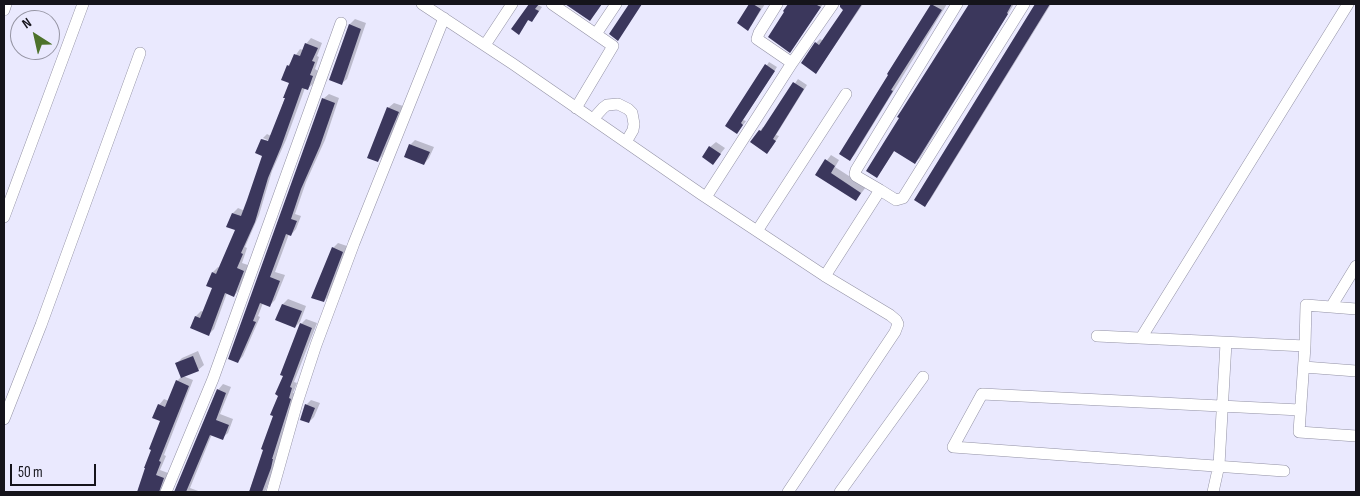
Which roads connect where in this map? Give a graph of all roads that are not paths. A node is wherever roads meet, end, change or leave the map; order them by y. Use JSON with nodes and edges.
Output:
{"nodes":[{"id":1,"x":6,"y":4,"type":"edge"},
{"id":2,"x":83,"y":4,"type":"edge"},
{"id":3,"x":422,"y":4,"type":"edge"},
{"id":4,"x":512,"y":4,"type":"edge"},
{"id":5,"x":552,"y":4,"type":"edge"},
{"id":6,"x":616,"y":4,"type":"edge"},
{"id":7,"x":776,"y":4,"type":"edge"},
{"id":8,"x":833,"y":4,"type":"edge"},
{"id":9,"x":957,"y":4,"type":"edge"},
{"id":10,"x":1024,"y":4,"type":"edge"},
{"id":11,"x":1348,"y":4,"type":"edge"},
{"id":12,"x":4,"y":10,"type":"edge"},
{"id":13,"x":444,"y":18,"type":"junction"},
{"id":14,"x":341,"y":23,"type":"dead end"},
{"id":15,"x":596,"y":34,"type":"junction"},
{"id":16,"x":485,"y":45,"type":"junction"},
{"id":17,"x":140,"y":53,"type":"dead end"},
{"id":18,"x":792,"y":63,"type":"junction"},
{"id":19,"x":846,"y":94,"type":"dead end"},
{"id":20,"x":576,"y":108,"type":"junction"},
{"id":21,"x":593,"y":119,"type":"junction"},
{"id":22,"x":626,"y":142,"type":"junction"},
{"id":23,"x":880,"y":190,"type":"junction"},
{"id":24,"x":706,"y":198,"type":"junction"},
{"id":25,"x":4,"y":217,"type":"edge"},
{"id":26,"x":757,"y":231,"type":"junction"},
{"id":27,"x":1356,"y":266,"type":"edge"},
{"id":28,"x":825,"y":276,"type":"junction"},
{"id":29,"x":1331,"y":307,"type":"junction"},
{"id":30,"x":1356,"y":309,"type":"edge"},
{"id":31,"x":1097,"y":336,"type":"dead end"},
{"id":32,"x":1141,"y":338,"type":"junction"},
{"id":33,"x":1226,"y":343,"type":"junction"},
{"id":34,"x":1305,"y":346,"type":"junction"},
{"id":35,"x":1304,"y":367,"type":"junction"},
{"id":36,"x":1356,"y":371,"type":"edge"},
{"id":37,"x":923,"y":377,"type":"dead end"},
{"id":38,"x":1222,"y":406,"type":"junction"},
{"id":39,"x":1300,"y":410,"type":"junction"},
{"id":40,"x":4,"y":419,"type":"edge"},
{"id":41,"x":1356,"y":436,"type":"edge"},
{"id":42,"x":1218,"y":465,"type":"junction"},
{"id":43,"x":1284,"y":471,"type":"dead end"},
{"id":44,"x":166,"y":492,"type":"edge"},
{"id":45,"x":272,"y":492,"type":"edge"},
{"id":46,"x":788,"y":492,"type":"edge"},
{"id":47,"x":840,"y":492,"type":"edge"},
{"id":48,"x":1214,"y":492,"type":"edge"}],
"edges":[{"from":1,"to":12,"type":"street"},
{"from":2,"to":25,"type":"street"},
{"from":3,"to":13,"type":"street"},
{"from":4,"to":16,"type":"street"},
{"from":5,"to":15,"type":"street"},
{"from":6,"to":15,"type":"street"},
{"from":7,"to":18,"type":"street"},
{"from":8,"to":18,"type":"street"},
{"from":9,"to":23,"type":"street"},
{"from":10,"to":23,"type":"street"},
{"from":11,"to":32,"type":"street"},
{"from":13,"to":16,"type":"street"},
{"from":13,"to":45,"type":"street"},
{"from":14,"to":44,"type":"street"},
{"from":15,"to":20,"type":"street"},
{"from":16,"to":20,"type":"street"},
{"from":17,"to":40,"type":"street"},
{"from":18,"to":24,"type":"street"},
{"from":19,"to":26,"type":"street"},
{"from":20,"to":21,"type":"street"},
{"from":21,"to":22,"type":"street"},
{"from":21,"to":22,"type":"street"},
{"from":22,"to":24,"type":"street"},
{"from":23,"to":28,"type":"street"},
{"from":24,"to":26,"type":"street"},
{"from":26,"to":28,"type":"street"},
{"from":27,"to":29,"type":"street"},
{"from":28,"to":46,"type":"street"},
{"from":29,"to":30,"type":"street"},
{"from":29,"to":34,"type":"street"},
{"from":31,"to":32,"type":"street"},
{"from":32,"to":33,"type":"street"},
{"from":33,"to":34,"type":"street"},
{"from":33,"to":38,"type":"street"},
{"from":34,"to":35,"type":"street"},
{"from":35,"to":36,"type":"street"},
{"from":35,"to":39,"type":"street"},
{"from":37,"to":47,"type":"street"},
{"from":38,"to":39,"type":"street"},
{"from":38,"to":42,"type":"street"},
{"from":38,"to":42,"type":"street"},
{"from":39,"to":41,"type":"street"},
{"from":42,"to":43,"type":"street"},
{"from":42,"to":48,"type":"street"}]}
